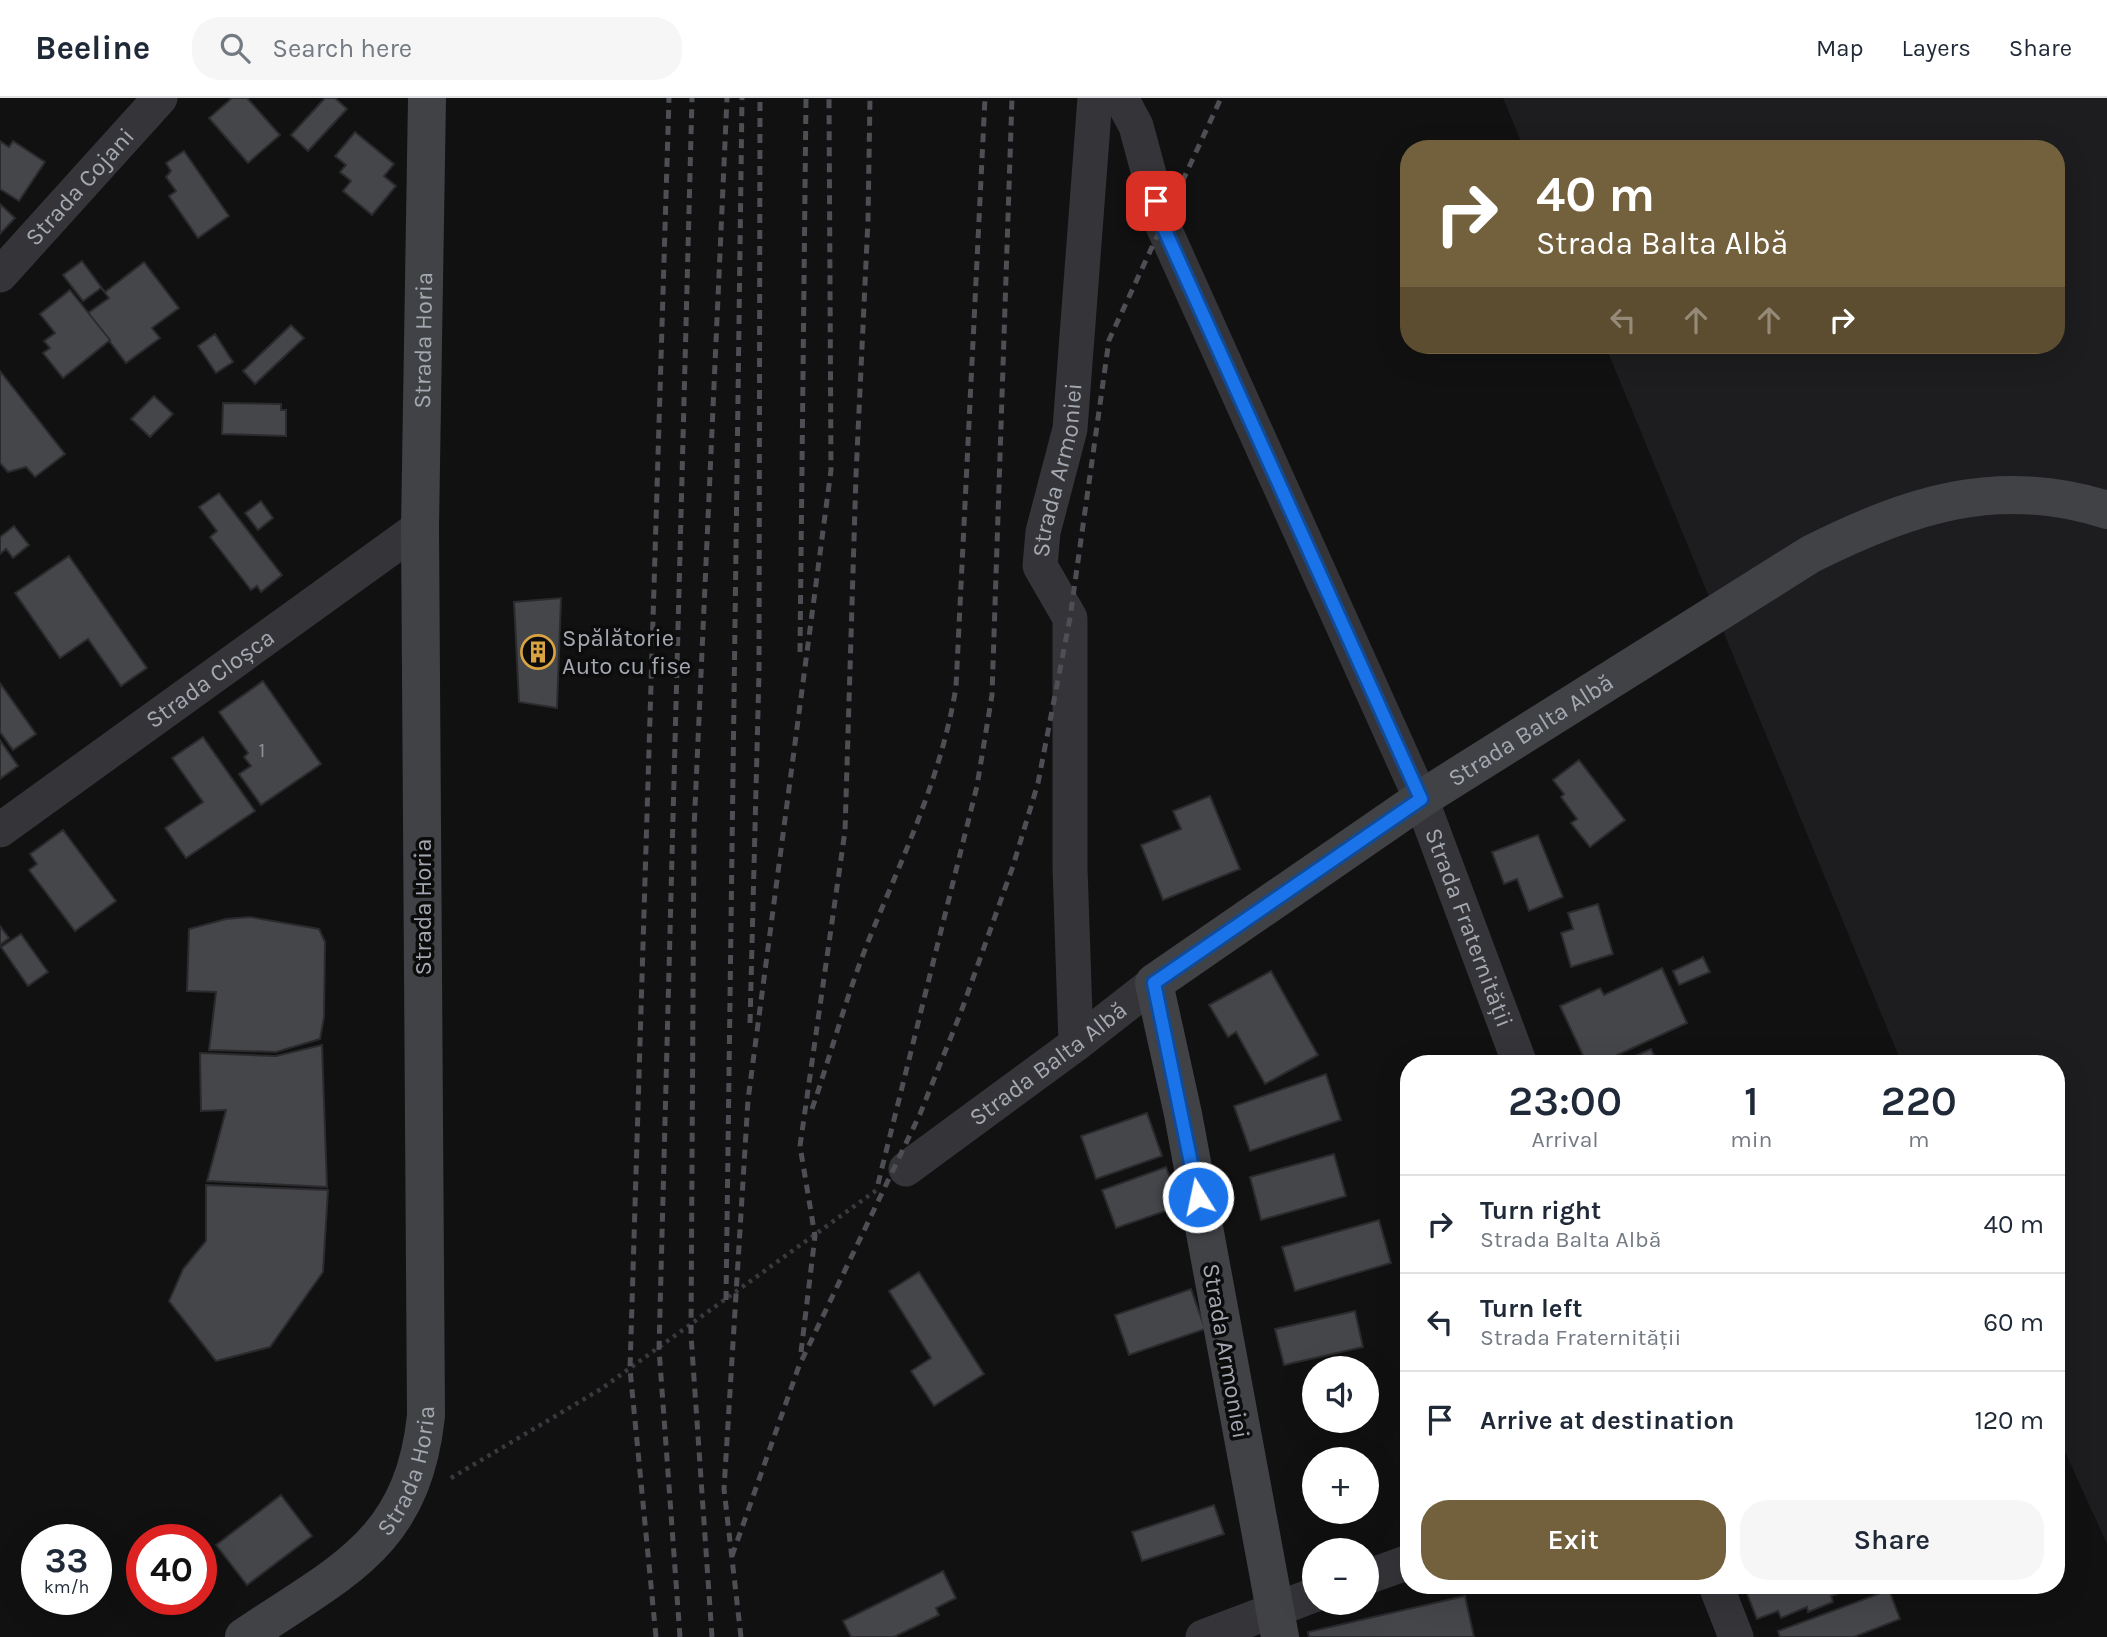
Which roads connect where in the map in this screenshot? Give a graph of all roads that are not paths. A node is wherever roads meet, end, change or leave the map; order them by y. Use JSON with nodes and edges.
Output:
{"nodes":[{"id":1,"x":160,"y":98,"type":"edge"},
{"id":2,"x":427,"y":98,"type":"edge"},
{"id":3,"x":1095,"y":98,"type":"edge"},
{"id":4,"x":1121,"y":98,"type":"edge"},
{"id":5,"x":0,"y":275,"type":"edge"},
{"id":6,"x":2107,"y":510,"type":"edge"},
{"id":7,"x":421,"y":527,"type":"junction"},
{"id":8,"x":1421,"y":799,"type":"junction"},
{"id":9,"x":0,"y":830,"type":"edge"},
{"id":10,"x":1154,"y":983,"type":"junction"},
{"id":11,"x":1076,"y":1044,"type":"junction"},
{"id":12,"x":1517,"y":1055,"type":"edge"},
{"id":13,"x":906,"y":1169,"type":"road end"},
{"id":14,"x":1400,"y":1565,"type":"edge"},
{"id":15,"x":1379,"y":1573,"type":"edge"},
{"id":16,"x":1719,"y":1594,"type":"edge"},
{"id":17,"x":1302,"y":1604,"type":"edge"},
{"id":18,"x":1277,"y":1623,"type":"edge"},
{"id":19,"x":244,"y":1637,"type":"edge"},
{"id":20,"x":1203,"y":1637,"type":"edge"},
{"id":21,"x":1736,"y":1637,"type":"edge"}],
"edges":[{"from":1,"to":5,"type":"street","name":"Strada Cojani"},
{"from":2,"to":7,"type":"street","name":"Strada Horia"},
{"from":3,"to":11,"type":"street","name":"Strada Armoniei"},
{"from":4,"to":8,"type":"street","name":"Strada Fraternității"},
{"from":6,"to":8,"type":"street","name":"Strada Balta Albă"},
{"from":7,"to":9,"type":"street","name":"Strada Cloșca"},
{"from":7,"to":19,"type":"street","name":"Strada Horia"},
{"from":8,"to":10,"type":"street","name":"Strada Balta Albă"},
{"from":8,"to":12,"type":"street","name":"Strada Fraternității"},
{"from":10,"to":11,"type":"street","name":"Strada Balta Albă"},
{"from":10,"to":18,"type":"street","name":"Strada Armoniei"},
{"from":11,"to":13,"type":"street","name":"Strada Balta Albă"},
{"from":14,"to":15,"type":"street"},
{"from":16,"to":21,"type":"street"},
{"from":17,"to":18,"type":"street"},
{"from":18,"to":20,"type":"street"}]}
